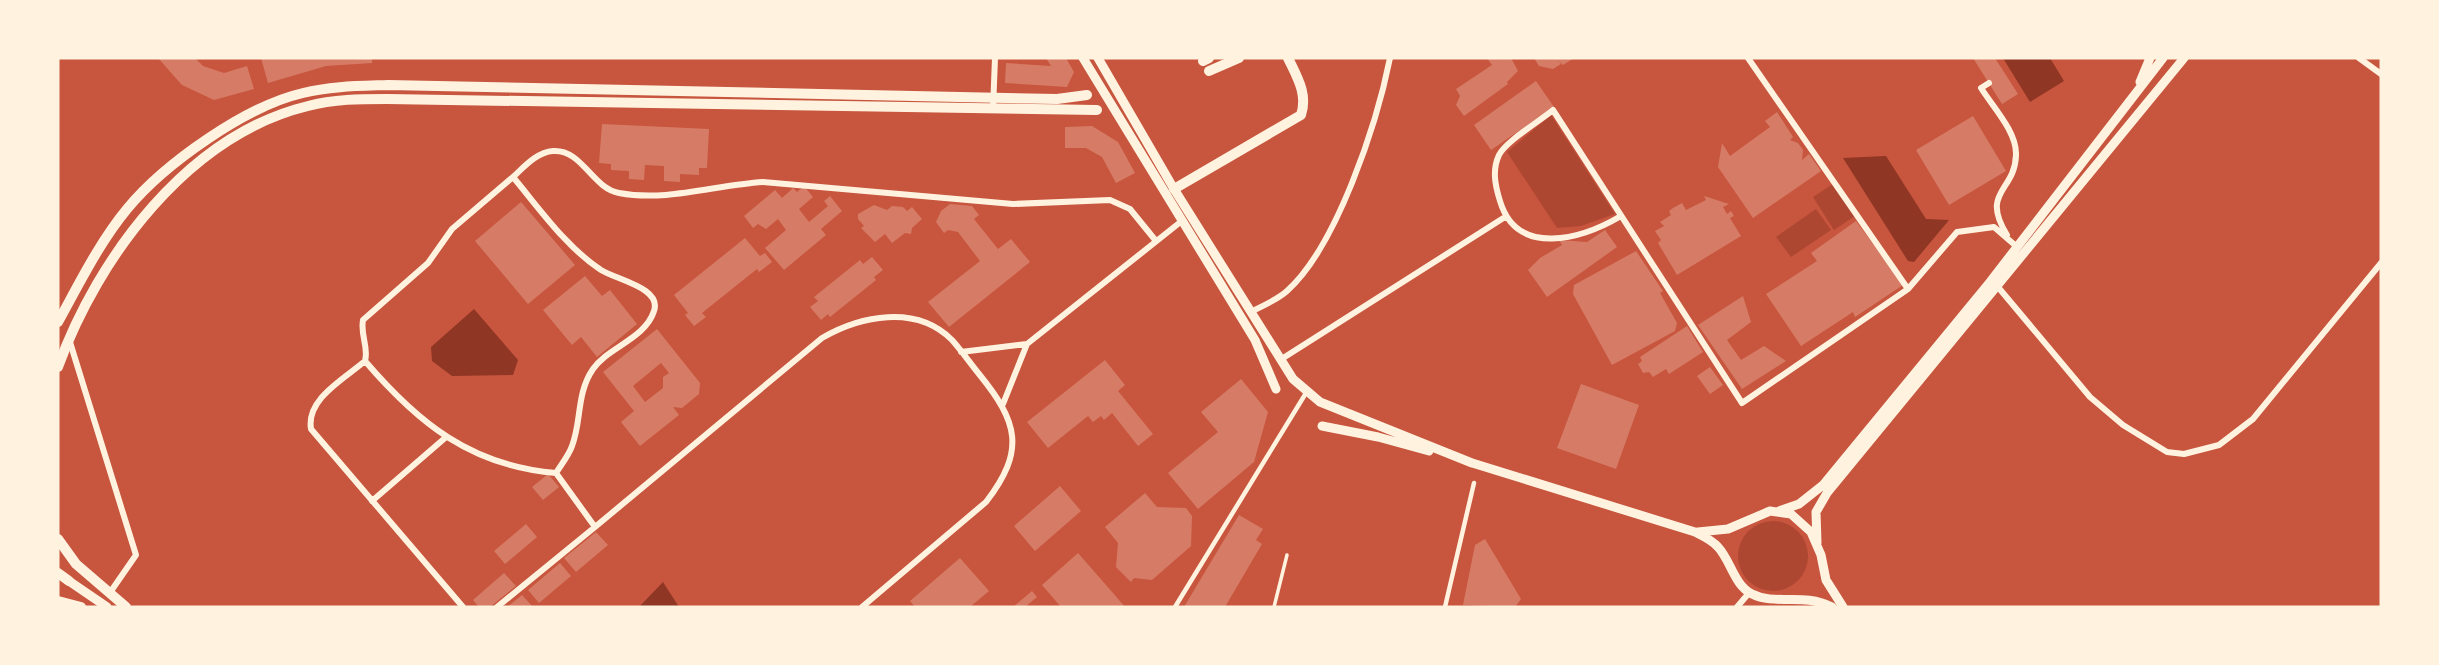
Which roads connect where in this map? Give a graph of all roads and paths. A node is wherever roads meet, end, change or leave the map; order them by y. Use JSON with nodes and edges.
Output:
{"nodes":[{"id":1,"x":995,"y":58,"type":"edge"},
{"id":2,"x":1083,"y":58,"type":"edge"},
{"id":3,"x":1098,"y":58,"type":"edge"},
{"id":4,"x":1239,"y":58,"type":"edge"},
{"id":5,"x":1288,"y":58,"type":"edge"},
{"id":6,"x":1390,"y":58,"type":"edge"},
{"id":7,"x":1748,"y":58,"type":"edge"},
{"id":8,"x":2150,"y":58,"type":"edge"},
{"id":9,"x":2163,"y":58,"type":"edge"},
{"id":10,"x":2183,"y":58,"type":"edge"},
{"id":11,"x":2358,"y":58,"type":"edge"},
{"id":12,"x":1209,"y":71,"type":"dead end"},
{"id":13,"x":2381,"y":74,"type":"edge"},
{"id":14,"x":1989,"y":83,"type":"dead end"},
{"id":15,"x":2136,"y":92,"type":"junction"},
{"id":16,"x":1087,"y":95,"type":"dead end"},
{"id":17,"x":994,"y":98,"type":"junction"},
{"id":18,"x":993,"y":109,"type":"junction"},
{"id":19,"x":1097,"y":110,"type":"dead end"},
{"id":20,"x":513,"y":177,"type":"junction"},
{"id":21,"x":1174,"y":189,"type":"junction"},
{"id":22,"x":1190,"y":215,"type":"junction"},
{"id":23,"x":1621,"y":216,"type":"junction"},
{"id":24,"x":1505,"y":218,"type":"junction"},
{"id":25,"x":1180,"y":222,"type":"junction"},
{"id":26,"x":1156,"y":241,"type":"junction"},
{"id":27,"x":2013,"y":243,"type":"junction"},
{"id":28,"x":2381,"y":263,"type":"edge"},
{"id":29,"x":1998,"y":287,"type":"junction"},
{"id":30,"x":1908,"y":289,"type":"junction"},
{"id":31,"x":1251,"y":312,"type":"junction"},
{"id":32,"x":58,"y":323,"type":"edge"},
{"id":33,"x":69,"y":337,"type":"junction"},
{"id":34,"x":1027,"y":344,"type":"junction"},
{"id":35,"x":961,"y":352,"type":"junction"},
{"id":36,"x":1280,"y":360,"type":"junction"},
{"id":37,"x":365,"y":361,"type":"junction"},
{"id":38,"x":58,"y":367,"type":"edge"},
{"id":39,"x":1276,"y":389,"type":"dead end"},
{"id":40,"x":1306,"y":393,"type":"junction"},
{"id":41,"x":1003,"y":404,"type":"junction"},
{"id":42,"x":1322,"y":426,"type":"dead end"},
{"id":43,"x":445,"y":438,"type":"junction"},
{"id":44,"x":1472,"y":463,"type":"junction"},
{"id":45,"x":555,"y":473,"type":"junction"},
{"id":46,"x":1474,"y":482,"type":"dead end"},
{"id":47,"x":372,"y":501,"type":"junction"},
{"id":48,"x":1779,"y":511,"type":"junction"},
{"id":49,"x":595,"y":527,"type":"junction"},
{"id":50,"x":1695,"y":532,"type":"junction"},
{"id":51,"x":58,"y":539,"type":"edge"},
{"id":52,"x":1817,"y":543,"type":"junction"},
{"id":53,"x":1286,"y":555,"type":"dead end"},
{"id":54,"x":58,"y":575,"type":"edge"},
{"id":55,"x":69,"y":581,"type":"joint"},
{"id":56,"x":1749,"y":593,"type":"junction"},
{"id":57,"x":109,"y":594,"type":"junction"},
{"id":58,"x":58,"y":601,"type":"edge"},
{"id":59,"x":104,"y":604,"type":"edge"},
{"id":60,"x":81,"y":607,"type":"edge"},
{"id":61,"x":126,"y":607,"type":"edge"},
{"id":62,"x":463,"y":607,"type":"edge"},
{"id":63,"x":497,"y":607,"type":"edge"},
{"id":64,"x":862,"y":607,"type":"edge"},
{"id":65,"x":1175,"y":607,"type":"edge"},
{"id":66,"x":1273,"y":607,"type":"edge"},
{"id":67,"x":1445,"y":607,"type":"edge"},
{"id":68,"x":1737,"y":607,"type":"edge"},
{"id":69,"x":1832,"y":607,"type":"edge"},
{"id":70,"x":1843,"y":607,"type":"edge"}],
"edges":[{"from":1,"to":17,"type":"street"},
{"from":2,"to":25,"type":"main road"},
{"from":3,"to":21,"type":"main road"},
{"from":4,"to":12,"type":"main road"},
{"from":5,"to":21,"type":"main road"},
{"from":6,"to":31,"type":"street"},
{"from":7,"to":30,"type":"street"},
{"from":8,"to":15,"type":"main road"},
{"from":9,"to":15,"type":"main road"},
{"from":10,"to":29,"type":"main road"},
{"from":11,"to":13,"type":"street"},
{"from":14,"to":27,"type":"street"},
{"from":15,"to":27,"type":"main road"},
{"from":16,"to":17,"type":"main road"},
{"from":17,"to":18,"type":"street"},
{"from":17,"to":32,"type":"main road"},
{"from":18,"to":19,"type":"main road"},
{"from":18,"to":33,"type":"main road"},
{"from":20,"to":26,"type":"street"},
{"from":20,"to":37,"type":"street"},
{"from":20,"to":45,"type":"street"},
{"from":21,"to":22,"type":"main road"},
{"from":22,"to":25,"type":"street"},
{"from":22,"to":31,"type":"main road"},
{"from":23,"to":24,"type":"street"},
{"from":23,"to":24,"type":"street"},
{"from":23,"to":30,"type":"street"},
{"from":24,"to":36,"type":"street"},
{"from":25,"to":26,"type":"street"},
{"from":25,"to":39,"type":"main road"},
{"from":26,"to":34,"type":"street"},
{"from":27,"to":30,"type":"street"},
{"from":27,"to":48,"type":"main road"},
{"from":28,"to":29,"type":"street"},
{"from":29,"to":52,"type":"main road"},
{"from":31,"to":36,"type":"main road"},
{"from":33,"to":38,"type":"main road"},
{"from":33,"to":57,"type":"street"},
{"from":34,"to":35,"type":"street"},
{"from":34,"to":41,"type":"street"},
{"from":35,"to":41,"type":"street"},
{"from":35,"to":49,"type":"street"},
{"from":36,"to":40,"type":"main road"},
{"from":37,"to":43,"type":"street"},
{"from":37,"to":47,"type":"street"},
{"from":40,"to":44,"type":"main road"},
{"from":40,"to":65,"type":"street"},
{"from":41,"to":64,"type":"street"},
{"from":42,"to":44,"type":"main road"},
{"from":43,"to":45,"type":"street"},
{"from":43,"to":47,"type":"street"},
{"from":44,"to":50,"type":"main road"},
{"from":45,"to":49,"type":"street"},
{"from":46,"to":67,"type":"street"},
{"from":47,"to":62,"type":"street"},
{"from":48,"to":50,"type":"main road"},
{"from":48,"to":52,"type":"main road"},
{"from":49,"to":63,"type":"street"},
{"from":50,"to":56,"type":"main road"},
{"from":51,"to":57,"type":"main road"},
{"from":52,"to":70,"type":"main road"},
{"from":53,"to":66,"type":"lane"},
{"from":54,"to":55,"type":"highway"},
{"from":55,"to":59,"type":"main road"},
{"from":56,"to":68,"type":"street"},
{"from":56,"to":69,"type":"main road"},
{"from":57,"to":61,"type":"main road"},
{"from":58,"to":60,"type":"main road"}]}
